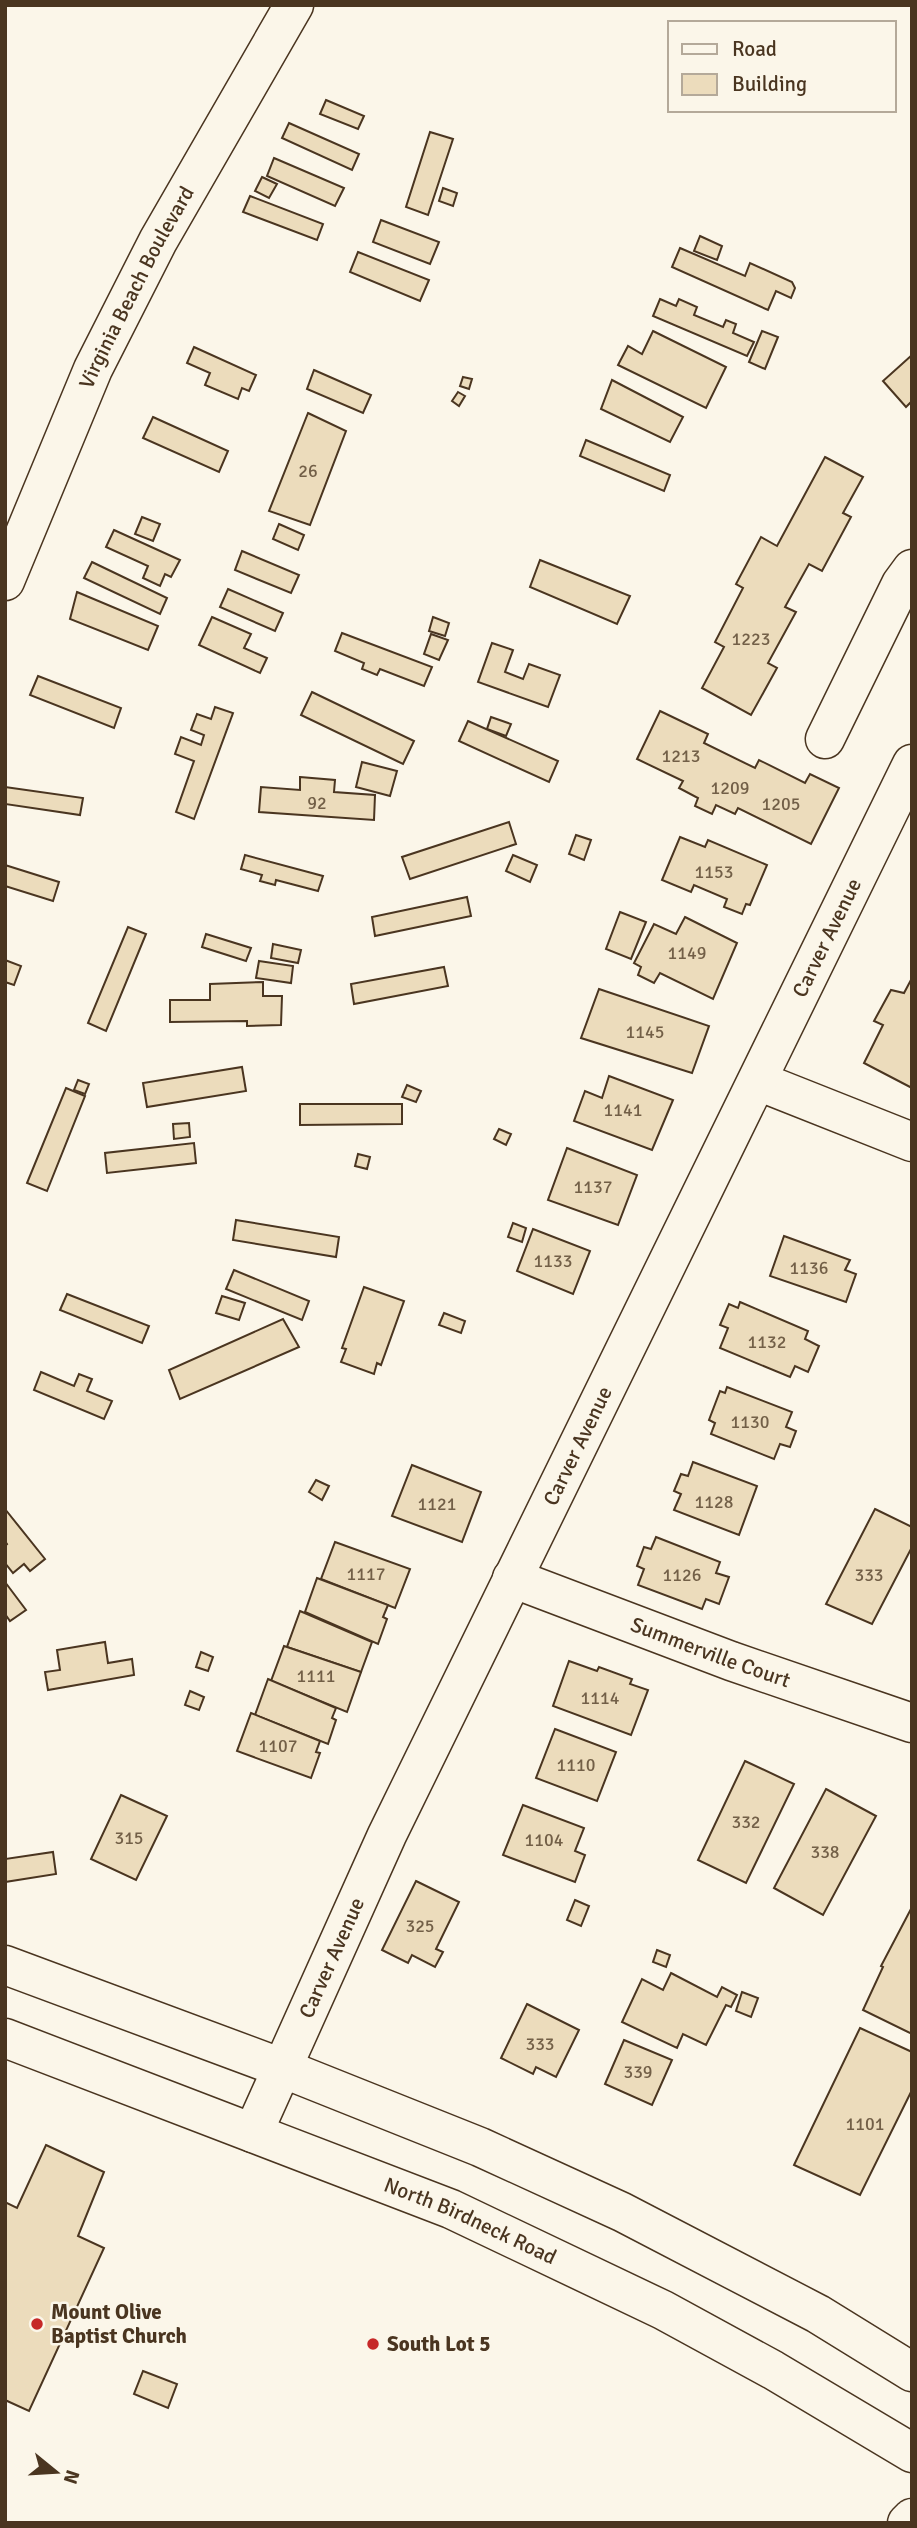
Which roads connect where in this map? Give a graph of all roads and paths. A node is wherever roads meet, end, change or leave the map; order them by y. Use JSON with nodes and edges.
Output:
{"nodes":[{"id":1,"x":293,"y":5,"type":"edge"},
{"id":2,"x":912,"y":569,"type":"edge"},
{"id":3,"x":5,"y":581,"type":"edge"},
{"id":4,"x":825,"y":740,"type":"dead end"},
{"id":5,"x":912,"y":764,"type":"edge"},
{"id":6,"x":758,"y":1081,"type":"junction"},
{"id":7,"x":912,"y":1142,"type":"edge"},
{"id":8,"x":512,"y":1578,"type":"junction"},
{"id":9,"x":912,"y":1723,"type":"edge"},
{"id":10,"x":5,"y":1965,"type":"edge"},
{"id":11,"x":5,"y":2038,"type":"edge"},
{"id":12,"x":282,"y":2068,"type":"junction"},
{"id":13,"x":253,"y":2133,"type":"junction"},
{"id":14,"x":912,"y":2372,"type":"edge"},
{"id":15,"x":912,"y":2453,"type":"edge"},
{"id":16,"x":912,"y":2518,"type":"edge"},
{"id":17,"x":907,"y":2523,"type":"edge"}],
"edges":[{"from":1,"to":3,"type":"main road","name":"Virginia Beach Boulevard"},
{"from":2,"to":4,"type":"main road"},
{"from":5,"to":6,"type":"main road","name":"Carver Avenue"},
{"from":6,"to":7,"type":"main road"},
{"from":6,"to":8,"type":"main road","name":"Carver Avenue"},
{"from":8,"to":9,"type":"main road","name":"Summerville Court"},
{"from":8,"to":12,"type":"main road","name":"Carver Avenue"},
{"from":10,"to":12,"type":"main road"},
{"from":11,"to":13,"type":"main road","name":"North Birdneck Road"},
{"from":12,"to":13,"type":"main road","name":"Carver Avenue"},
{"from":12,"to":14,"type":"main road"},
{"from":13,"to":15,"type":"main road","name":"North Birdneck Road"},
{"from":16,"to":17,"type":"main road"}]}
